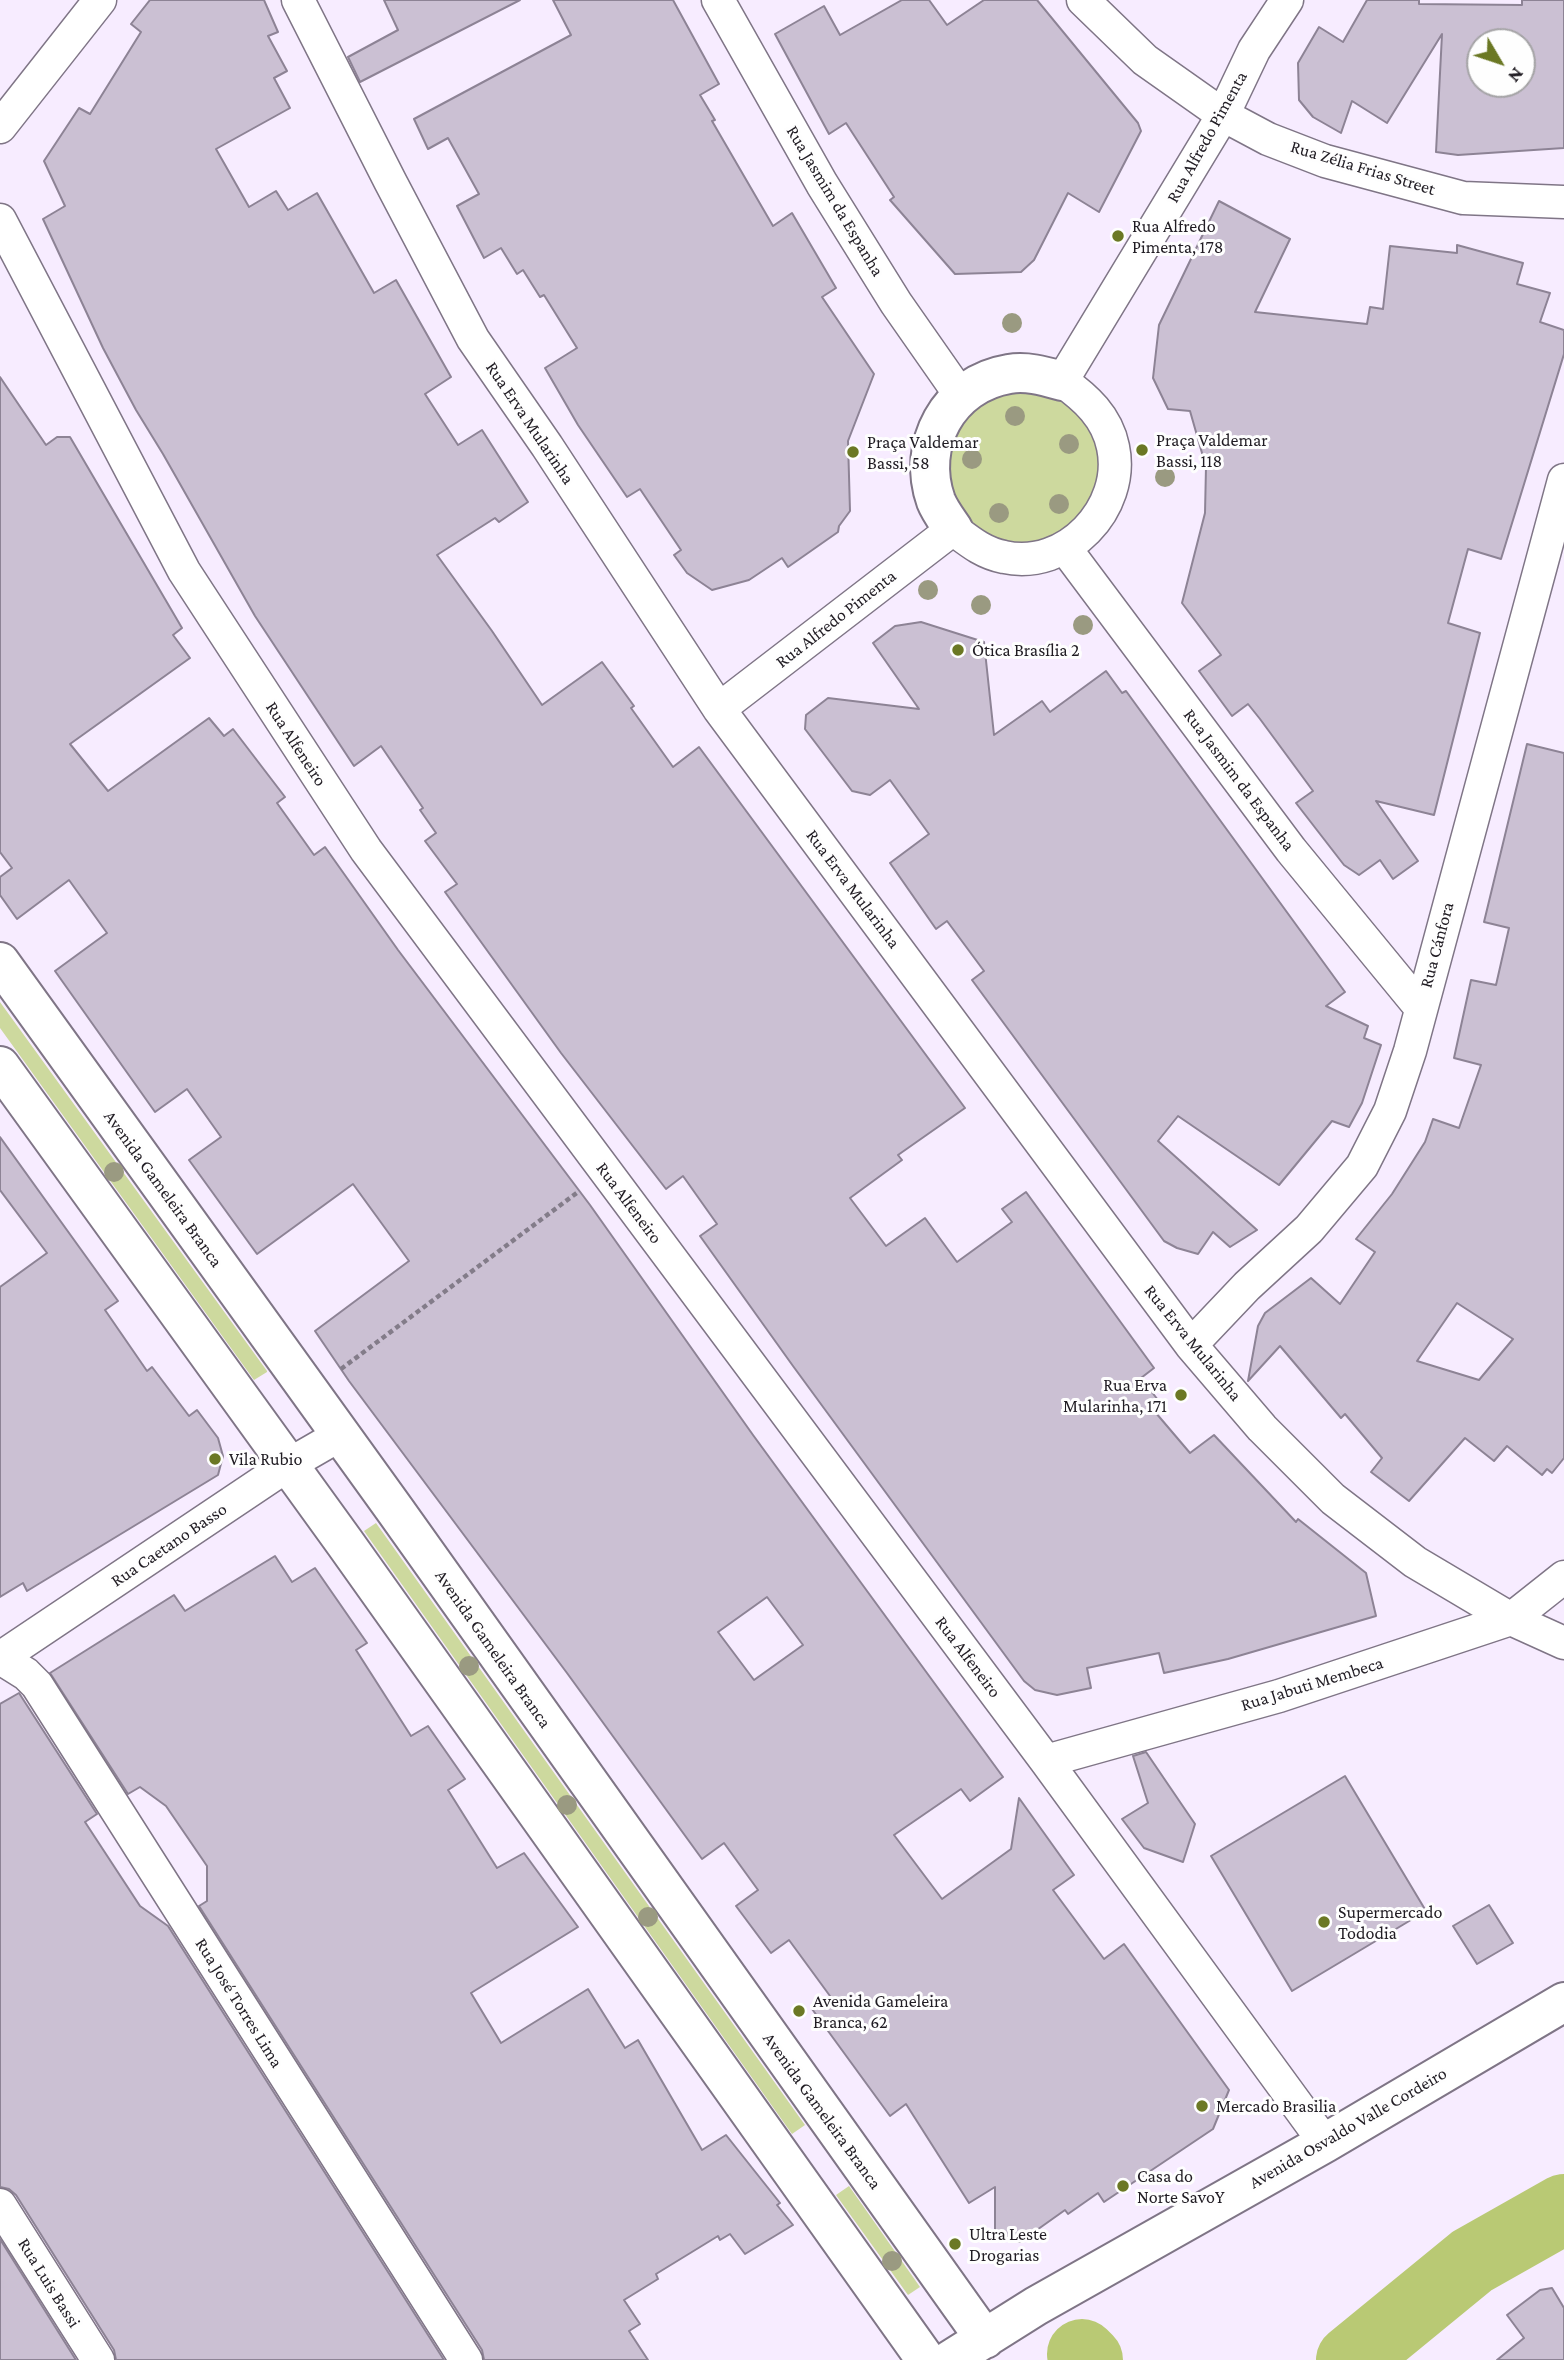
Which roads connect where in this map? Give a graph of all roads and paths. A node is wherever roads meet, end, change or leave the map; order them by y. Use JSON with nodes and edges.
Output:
{"nodes":[{"id":1,"x":100,"y":0,"type":"edge"},
{"id":2,"x":298,"y":0,"type":"edge"},
{"id":3,"x":718,"y":0,"type":"edge"},
{"id":4,"x":1083,"y":0,"type":"edge"},
{"id":5,"x":1287,"y":0,"type":"edge"},
{"id":6,"x":1223,"y":115,"type":"junction"},
{"id":7,"x":0,"y":127,"type":"edge"},
{"id":8,"x":1564,"y":202,"type":"edge"},
{"id":9,"x":0,"y":219,"type":"edge"},
{"id":10,"x":1062,"y":381,"type":"junction"},
{"id":11,"x":961,"y":396,"type":"junction"},
{"id":12,"x":1564,"y":480,"type":"edge"},
{"id":13,"x":953,"y":529,"type":"junction"},
{"id":14,"x":1065,"y":548,"type":"junction"},
{"id":15,"x":719,"y":709,"type":"junction"},
{"id":16,"x":0,"y":962,"type":"edge"},
{"id":17,"x":1420,"y":1007,"type":"junction"},
{"id":18,"x":0,"y":1066,"type":"edge"},
{"id":19,"x":605,"y":1171,"type":"junction"},
{"id":20,"x":1191,"y":1345,"type":"junction"},
{"id":21,"x":308,"y":1391,"type":"junction"},
{"id":22,"x":340,"y":1435,"type":"junction"},
{"id":23,"x":288,"y":1465,"type":"junction"},
{"id":24,"x":1564,"y":1577,"type":"edge"},
{"id":25,"x":1511,"y":1619,"type":"junction"},
{"id":26,"x":1564,"y":1643,"type":"edge"},
{"id":27,"x":0,"y":1658,"type":"edge"},
{"id":28,"x":1046,"y":1761,"type":"junction"},
{"id":29,"x":1564,"y":2002,"type":"edge"},
{"id":30,"x":1325,"y":2143,"type":"junction"},
{"id":31,"x":853,"y":2154,"type":"junction"},
{"id":32,"x":803,"y":2186,"type":"junction"},
{"id":33,"x":0,"y":2205,"type":"edge"},
{"id":34,"x":984,"y":2349,"type":"edge"},
{"id":35,"x":98,"y":2360,"type":"edge"},
{"id":36,"x":466,"y":2360,"type":"edge"},
{"id":37,"x":926,"y":2360,"type":"edge"},
{"id":38,"x":950,"y":2360,"type":"edge"}],
"edges":[{"from":1,"to":7,"type":"street"},
{"from":2,"to":15,"type":"street","name":"Rua Erva Mularinha"},
{"from":3,"to":11,"type":"street","name":"Rua Jasmim da Espanha"},
{"from":4,"to":6,"type":"street","name":"Rua Zélia Frias Street"},
{"from":5,"to":6,"type":"street","name":"Rua Alfredo Pimenta"},
{"from":6,"to":8,"type":"street","name":"Rua Zélia Frias Street"},
{"from":6,"to":10,"type":"street","name":"Rua Alfredo Pimenta"},
{"from":9,"to":19,"type":"street","name":"Rua Alfeneiro"},
{"from":10,"to":11,"type":"main road"},
{"from":10,"to":14,"type":"street"},
{"from":11,"to":13,"type":"main road"},
{"from":12,"to":17,"type":"street","name":"Rua Cánfora"},
{"from":13,"to":14,"type":"street"},
{"from":13,"to":15,"type":"street","name":"Rua Alfredo Pimenta"},
{"from":14,"to":17,"type":"street","name":"Rua Jasmim da Espanha"},
{"from":15,"to":20,"type":"street","name":"Rua Erva Mularinha"},
{"from":16,"to":21,"type":"main road","name":"Avenida Gameleira Branca"},
{"from":17,"to":20,"type":"street","name":"Rua Cánfora"},
{"from":18,"to":23,"type":"main road"},
{"from":19,"to":21,"type":"path"},
{"from":19,"to":28,"type":"street","name":"Rua Alfeneiro"},
{"from":20,"to":25,"type":"street","name":"Rua Erva Mularinha"},
{"from":21,"to":22,"type":"main road","name":"Avenida Gameleira Branca"},
{"from":22,"to":23,"type":"street","name":"Rua Caetano Basso"},
{"from":22,"to":31,"type":"main road","name":"Avenida Gameleira Branca"},
{"from":23,"to":27,"type":"street","name":"Rua Caetano Basso"},
{"from":23,"to":32,"type":"main road"},
{"from":24,"to":25,"type":"street","name":"Rua Jabuti Membeca"},
{"from":25,"to":26,"type":"street","name":"Rua Erva Mularinha"},
{"from":25,"to":28,"type":"street","name":"Rua Jabuti Membeca"},
{"from":27,"to":36,"type":"street","name":"Rua José Torres Lima"},
{"from":28,"to":30,"type":"street","name":"Rua Alfeneiro"},
{"from":29,"to":30,"type":"main road","name":"Avenida Osvaldo Valle Cordeiro"},
{"from":30,"to":34,"type":"main road","name":"Avenida Osvaldo Valle Cordeiro"},
{"from":31,"to":32,"type":"main road"},
{"from":31,"to":34,"type":"main road","name":"Avenida Gameleira Branca"},
{"from":32,"to":37,"type":"main road"},
{"from":33,"to":35,"type":"street","name":"Rua Luis Bassi"},
{"from":34,"to":38,"type":"main road","name":"Avenida Osvaldo Valle Cordeiro"}]}
